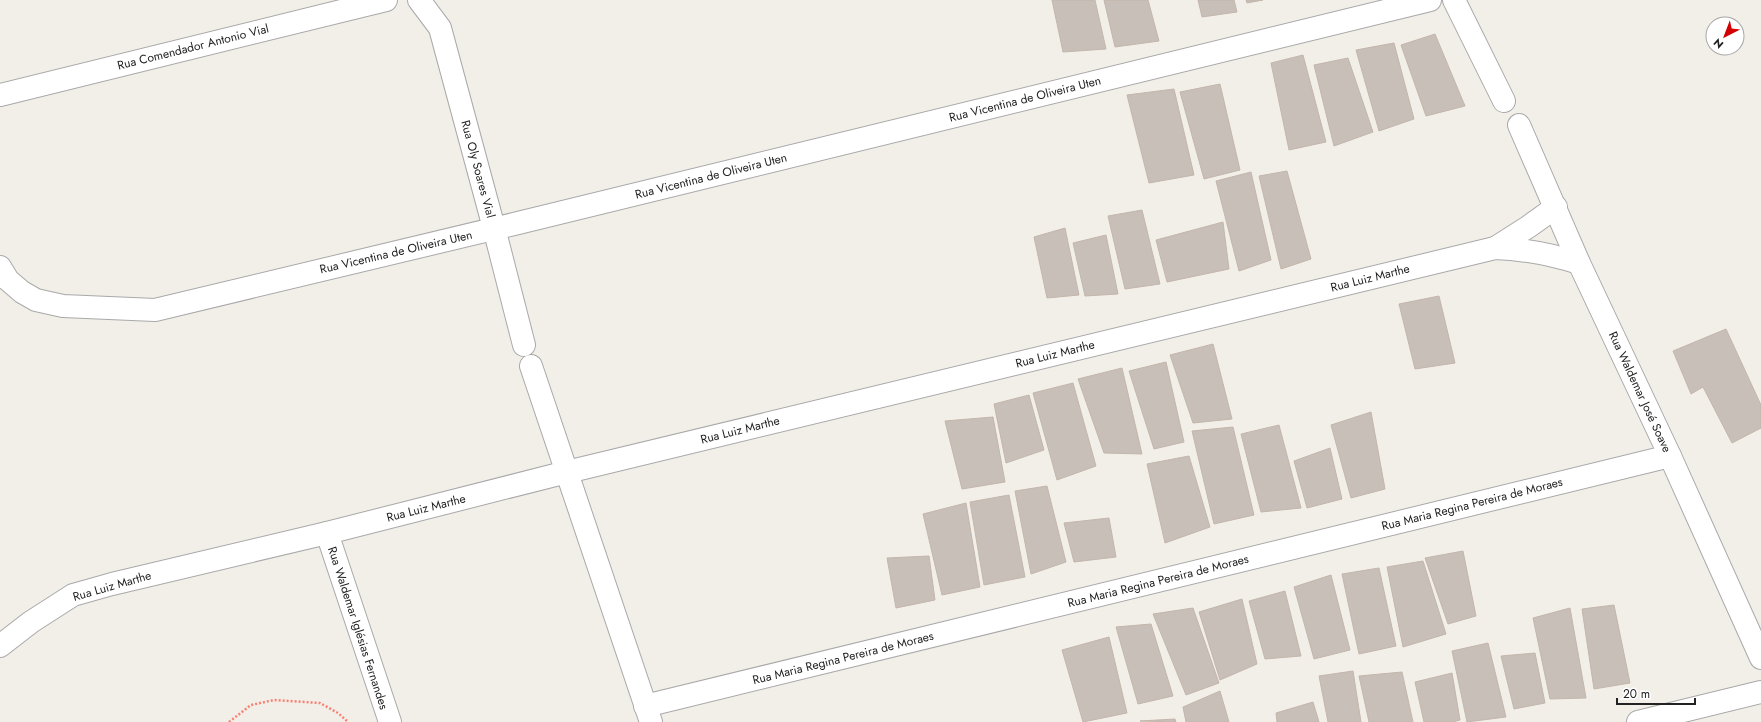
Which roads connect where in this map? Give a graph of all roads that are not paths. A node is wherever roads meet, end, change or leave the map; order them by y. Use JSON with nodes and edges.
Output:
{"nodes":[{"id":1,"x":386,"y":0,"type":"edge"},
{"id":2,"x":419,"y":0,"type":"edge"},
{"id":3,"x":1430,"y":0,"type":"edge"},
{"id":4,"x":1454,"y":0,"type":"edge"},
{"id":5,"x":0,"y":95,"type":"edge"},
{"id":6,"x":1504,"y":101,"type":"dead end"},
{"id":7,"x":1519,"y":125,"type":"dead end"},
{"id":8,"x":1556,"y":207,"type":"junction"},
{"id":9,"x":494,"y":228,"type":"junction"},
{"id":10,"x":1495,"y":248,"type":"junction"},
{"id":11,"x":1579,"y":263,"type":"junction"},
{"id":12,"x":0,"y":267,"type":"edge"},
{"id":13,"x":524,"y":345,"type":"dead end"},
{"id":14,"x":531,"y":366,"type":"dead end"},
{"id":15,"x":1670,"y":456,"type":"junction"},
{"id":16,"x":566,"y":472,"type":"junction"},
{"id":17,"x":327,"y":533,"type":"junction"},
{"id":18,"x":0,"y":646,"type":"edge"},
{"id":19,"x":1761,"y":658,"type":"edge"},
{"id":20,"x":1761,"y":692,"type":"edge"},
{"id":21,"x":648,"y":714,"type":"edge"},
{"id":22,"x":390,"y":722,"type":"edge"},
{"id":23,"x":1638,"y":722,"type":"edge"}],
"edges":[{"from":1,"to":5,"type":"street","name":"Rua Comendador Antonio Vial"},
{"from":2,"to":9,"type":"street","name":"Rua Oly Soares Vial"},
{"from":3,"to":9,"type":"street","name":"Rua Vicentina de Oliveira Uten"},
{"from":4,"to":6,"type":"street"},
{"from":7,"to":8,"type":"street","name":"Rua Waldemar José Soave"},
{"from":8,"to":10,"type":"street"},
{"from":8,"to":11,"type":"street","name":"Rua Waldemar José Soave"},
{"from":9,"to":12,"type":"street","name":"Rua Vicentina de Oliveira Uten"},
{"from":9,"to":13,"type":"street","name":"Rua Oly Soares Vial"},
{"from":10,"to":11,"type":"street"},
{"from":10,"to":16,"type":"street","name":"Rua Luiz Marthe"},
{"from":11,"to":15,"type":"street","name":"Rua Waldemar José Soave"},
{"from":14,"to":16,"type":"street"},
{"from":15,"to":19,"type":"street","name":"Rua Waldemar José Soave"},
{"from":15,"to":21,"type":"street","name":"Rua Maria Regina Pereira de Moraes"},
{"from":16,"to":17,"type":"street","name":"Rua Luiz Marthe"},
{"from":16,"to":21,"type":"street"},
{"from":17,"to":18,"type":"street","name":"Rua Luiz Marthe"},
{"from":17,"to":22,"type":"street","name":"Rua Waldemar Iglésias Fernandes"},
{"from":20,"to":23,"type":"street"}]}
